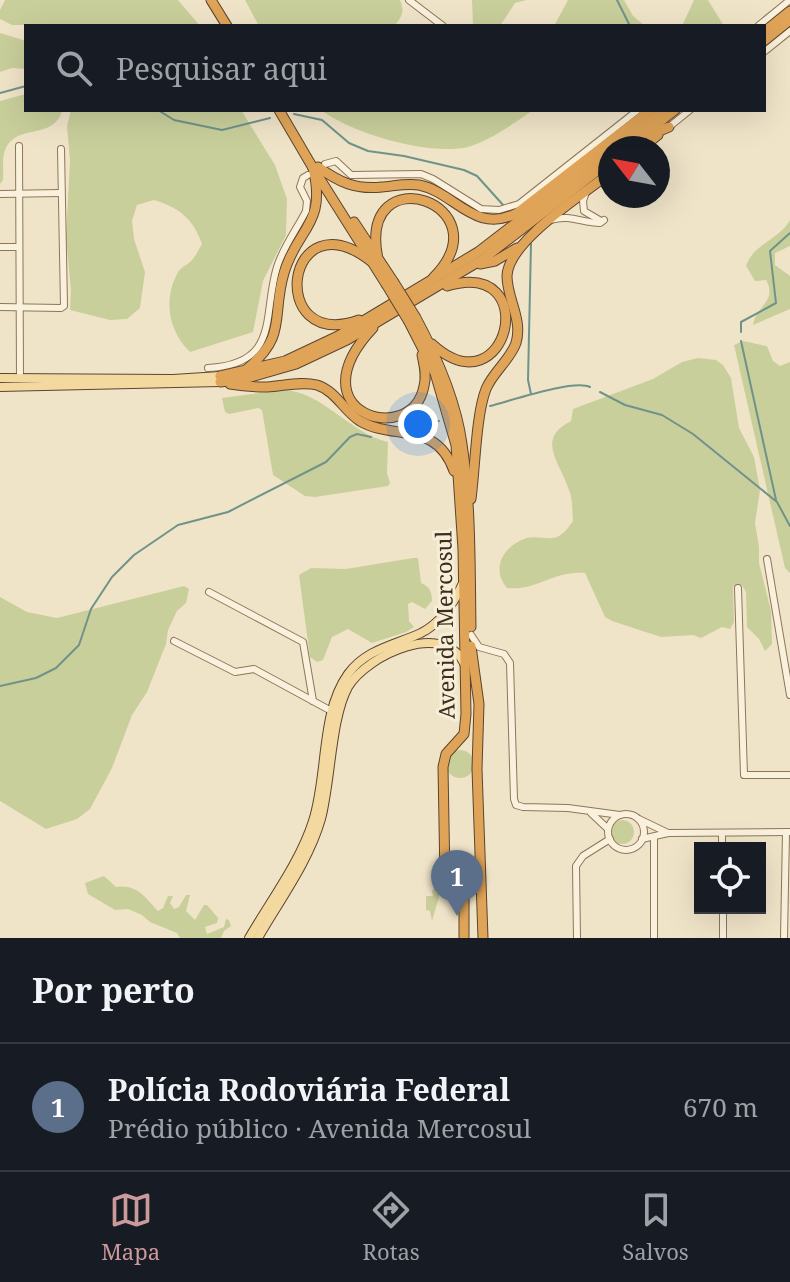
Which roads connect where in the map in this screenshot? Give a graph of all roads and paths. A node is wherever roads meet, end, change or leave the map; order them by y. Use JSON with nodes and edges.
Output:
{"nodes":[{"id":1,"x":211,"y":0,"type":"edge"},
{"id":2,"x":409,"y":0,"type":"edge"},
{"id":3,"x":790,"y":0,"type":"edge"},
{"id":4,"x":790,"y":11,"type":"edge"},
{"id":5,"x":790,"y":20,"type":"edge"},
{"id":6,"x":226,"y":24,"type":"edge"},
{"id":7,"x":440,"y":24,"type":"edge"},
{"id":8,"x":760,"y":24,"type":"edge"},
{"id":9,"x":766,"y":30,"type":"edge"},
{"id":10,"x":790,"y":31,"type":"edge"},
{"id":11,"x":766,"y":39,"type":"edge"},
{"id":12,"x":766,"y":50,"type":"edge"},
{"id":13,"x":280,"y":112,"type":"edge"},
{"id":14,"x":642,"y":112,"type":"edge"},
{"id":15,"x":642,"y":112,"type":"edge"},
{"id":16,"x":661,"y":112,"type":"edge"},
{"id":17,"x":673,"y":112,"type":"edge"},
{"id":18,"x":688,"y":112,"type":"edge"},
{"id":19,"x":669,"y":127,"type":"joint"},
{"id":20,"x":630,"y":136,"type":"edge"},
{"id":21,"x":648,"y":136,"type":"edge"},
{"id":22,"x":654,"y":136,"type":"edge"},
{"id":23,"x":19,"y":146,"type":"dead end"},
{"id":24,"x":61,"y":149,"type":"dead end"},
{"id":25,"x":598,"y":161,"type":"edge"},
{"id":26,"x":316,"y":168,"type":"junction"},
{"id":27,"x":598,"y":170,"type":"edge"},
{"id":28,"x":598,"y":182,"type":"edge"},
{"id":29,"x":586,"y":192,"type":"junction"},
{"id":30,"x":19,"y":193,"type":"junction"},
{"id":31,"x":61,"y":193,"type":"junction"},
{"id":32,"x":0,"y":194,"type":"edge"},
{"id":33,"x":550,"y":221,"type":"junction"},
{"id":34,"x":522,"y":245,"type":"junction"},
{"id":35,"x":0,"y":247,"type":"edge"},
{"id":36,"x":19,"y":247,"type":"junction"},
{"id":37,"x":375,"y":260,"type":"junction"},
{"id":38,"x":473,"y":266,"type":"junction"},
{"id":39,"x":421,"y":288,"type":"junction"},
{"id":40,"x":433,"y":290,"type":"junction"},
{"id":41,"x":0,"y":307,"type":"edge"},
{"id":42,"x":20,"y":307,"type":"junction"},
{"id":43,"x":382,"y":315,"type":"junction"},
{"id":44,"x":422,"y":338,"type":"junction"},
{"id":45,"x":208,"y":368,"type":"dead end"},
{"id":46,"x":243,"y":372,"type":"junction"},
{"id":47,"x":0,"y":378,"type":"edge"},
{"id":48,"x":20,"y":378,"type":"junction"},
{"id":49,"x":220,"y":379,"type":"junction"},
{"id":50,"x":0,"y":387,"type":"edge"},
{"id":51,"x":458,"y":486,"type":"junction"},
{"id":52,"x":469,"y":522,"type":"junction"},
{"id":53,"x":767,"y":559,"type":"dead end"},
{"id":54,"x":464,"y":582,"type":"junction"},
{"id":55,"x":738,"y":588,"type":"dead end"},
{"id":56,"x":209,"y":592,"type":"dead end"},
{"id":57,"x":471,"y":635,"type":"junction"},
{"id":58,"x":174,"y":641,"type":"dead end"},
{"id":59,"x":487,"y":650,"type":"junction"},
{"id":60,"x":469,"y":667,"type":"junction"},
{"id":61,"x":790,"y":695,"type":"edge"},
{"id":62,"x":313,"y":701,"type":"junction"},
{"id":63,"x":336,"y":713,"type":"junction"},
{"id":64,"x":790,"y":775,"type":"edge"},
{"id":65,"x":591,"y":813,"type":"junction"},
{"id":66,"x":620,"y":815,"type":"junction"},
{"id":67,"x":639,"y":819,"type":"junction"},
{"id":68,"x":608,"y":829,"type":"junction"},
{"id":69,"x":788,"y":832,"type":"edge"},
{"id":70,"x":668,"y":833,"type":"junction"},
{"id":71,"x":722,"y":833,"type":"junction"},
{"id":72,"x":654,"y":838,"type":"junction"},
{"id":73,"x":610,"y":839,"type":"junction"},
{"id":74,"x":640,"y":841,"type":"junction"},
{"id":75,"x":722,"y":842,"type":"edge"},
{"id":76,"x":654,"y":856,"type":"junction"},
{"id":77,"x":445,"y":859,"type":"junction"},
{"id":78,"x":479,"y":860,"type":"junction"},
{"id":79,"x":268,"y":914,"type":"junction"},
{"id":80,"x":723,"y":914,"type":"edge"},
{"id":81,"x":249,"y":938,"type":"edge"},
{"id":82,"x":258,"y":938,"type":"edge"},
{"id":83,"x":464,"y":938,"type":"edge"},
{"id":84,"x":483,"y":938,"type":"edge"},
{"id":85,"x":577,"y":938,"type":"edge"},
{"id":86,"x":654,"y":938,"type":"edge"},
{"id":87,"x":723,"y":938,"type":"edge"},
{"id":88,"x":784,"y":938,"type":"edge"}],
"edges":[{"from":1,"to":6,"type":"highway"},
{"from":2,"to":7,"type":"street"},
{"from":3,"to":8,"type":"street"},
{"from":4,"to":9,"type":"highway"},
{"from":5,"to":11,"type":"highway"},
{"from":10,"to":12,"type":"street"},
{"from":13,"to":26,"type":"highway"},
{"from":14,"to":26,"type":"highway"},
{"from":15,"to":26,"type":"street"},
{"from":16,"to":20,"type":"highway"},
{"from":17,"to":21,"type":"highway"},
{"from":18,"to":19,"type":"street"},
{"from":19,"to":22,"type":"highway"},
{"from":23,"to":30,"type":"street"},
{"from":24,"to":31,"type":"street"},
{"from":25,"to":39,"type":"highway"},
{"from":26,"to":37,"type":"highway"},
{"from":26,"to":45,"type":"street"},
{"from":26,"to":46,"type":"highway"},
{"from":27,"to":38,"type":"highway"},
{"from":28,"to":29,"type":"highway"},
{"from":29,"to":33,"type":"highway"},
{"from":29,"to":33,"type":"street"},
{"from":30,"to":31,"type":"street"},
{"from":30,"to":32,"type":"street"},
{"from":30,"to":36,"type":"street"},
{"from":31,"to":42,"type":"street"},
{"from":33,"to":34,"type":"highway"},
{"from":34,"to":38,"type":"highway"},
{"from":34,"to":52,"type":"highway"},
{"from":35,"to":36,"type":"street"},
{"from":36,"to":42,"type":"street"},
{"from":37,"to":39,"type":"highway"},
{"from":37,"to":43,"type":"highway"},
{"from":37,"to":44,"type":"highway","bridge":true},
{"from":38,"to":40,"type":"highway"},
{"from":39,"to":43,"type":"highway"},
{"from":40,"to":43,"type":"highway"},
{"from":40,"to":44,"type":"highway"},
{"from":41,"to":42,"type":"street"},
{"from":42,"to":48,"type":"street"},
{"from":43,"to":44,"type":"highway"},
{"from":43,"to":46,"type":"highway"},
{"from":43,"to":49,"type":"highway"},
{"from":44,"to":51,"type":"highway","name":"Avenida Mercosul"},
{"from":44,"to":52,"type":"highway"},
{"from":46,"to":49,"type":"highway"},
{"from":47,"to":48,"type":"main road"},
{"from":48,"to":49,"type":"main road"},
{"from":49,"to":50,"type":"main road"},
{"from":49,"to":51,"type":"highway"},
{"from":51,"to":54,"type":"highway","name":"Avenida Mercosul"},
{"from":52,"to":57,"type":"highway","name":"Avenida Mercosul"},
{"from":53,"to":61,"type":"street"},
{"from":54,"to":60,"type":"highway","name":"Avenida Mercosul"},
{"from":54,"to":63,"type":"main road"},
{"from":55,"to":64,"type":"street"},
{"from":56,"to":62,"type":"street"},
{"from":57,"to":59,"type":"street"},
{"from":57,"to":60,"type":"highway","name":"Avenida Mercosul"},
{"from":58,"to":62,"type":"street"},
{"from":59,"to":60,"type":"street"},
{"from":59,"to":65,"type":"street"},
{"from":60,"to":63,"type":"main road"},
{"from":60,"to":77,"type":"highway","name":"Avenida Mercosul"},
{"from":60,"to":78,"type":"highway","name":"Avenida Mercosul"},
{"from":62,"to":63,"type":"street"},
{"from":63,"to":79,"type":"main road"},
{"from":65,"to":66,"type":"street"},
{"from":65,"to":68,"type":"street"},
{"from":66,"to":67,"type":"street"},
{"from":66,"to":68,"type":"street"},
{"from":67,"to":70,"type":"street"},
{"from":67,"to":74,"type":"street"},
{"from":68,"to":73,"type":"street"},
{"from":69,"to":71,"type":"street"},
{"from":69,"to":88,"type":"street"},
{"from":70,"to":71,"type":"street"},
{"from":70,"to":72,"type":"street"},
{"from":71,"to":75,"type":"street"},
{"from":72,"to":74,"type":"street"},
{"from":72,"to":76,"type":"street"},
{"from":73,"to":74,"type":"street"},
{"from":73,"to":85,"type":"street"},
{"from":74,"to":76,"type":"street"},
{"from":76,"to":86,"type":"street"},
{"from":77,"to":78,"type":"highway"},
{"from":77,"to":83,"type":"highway","name":"Avenida Mercosul"},
{"from":78,"to":84,"type":"highway","name":"Avenida Mercosul"},
{"from":79,"to":81,"type":"main road"},
{"from":79,"to":82,"type":"main road"},
{"from":80,"to":87,"type":"street"}]}
